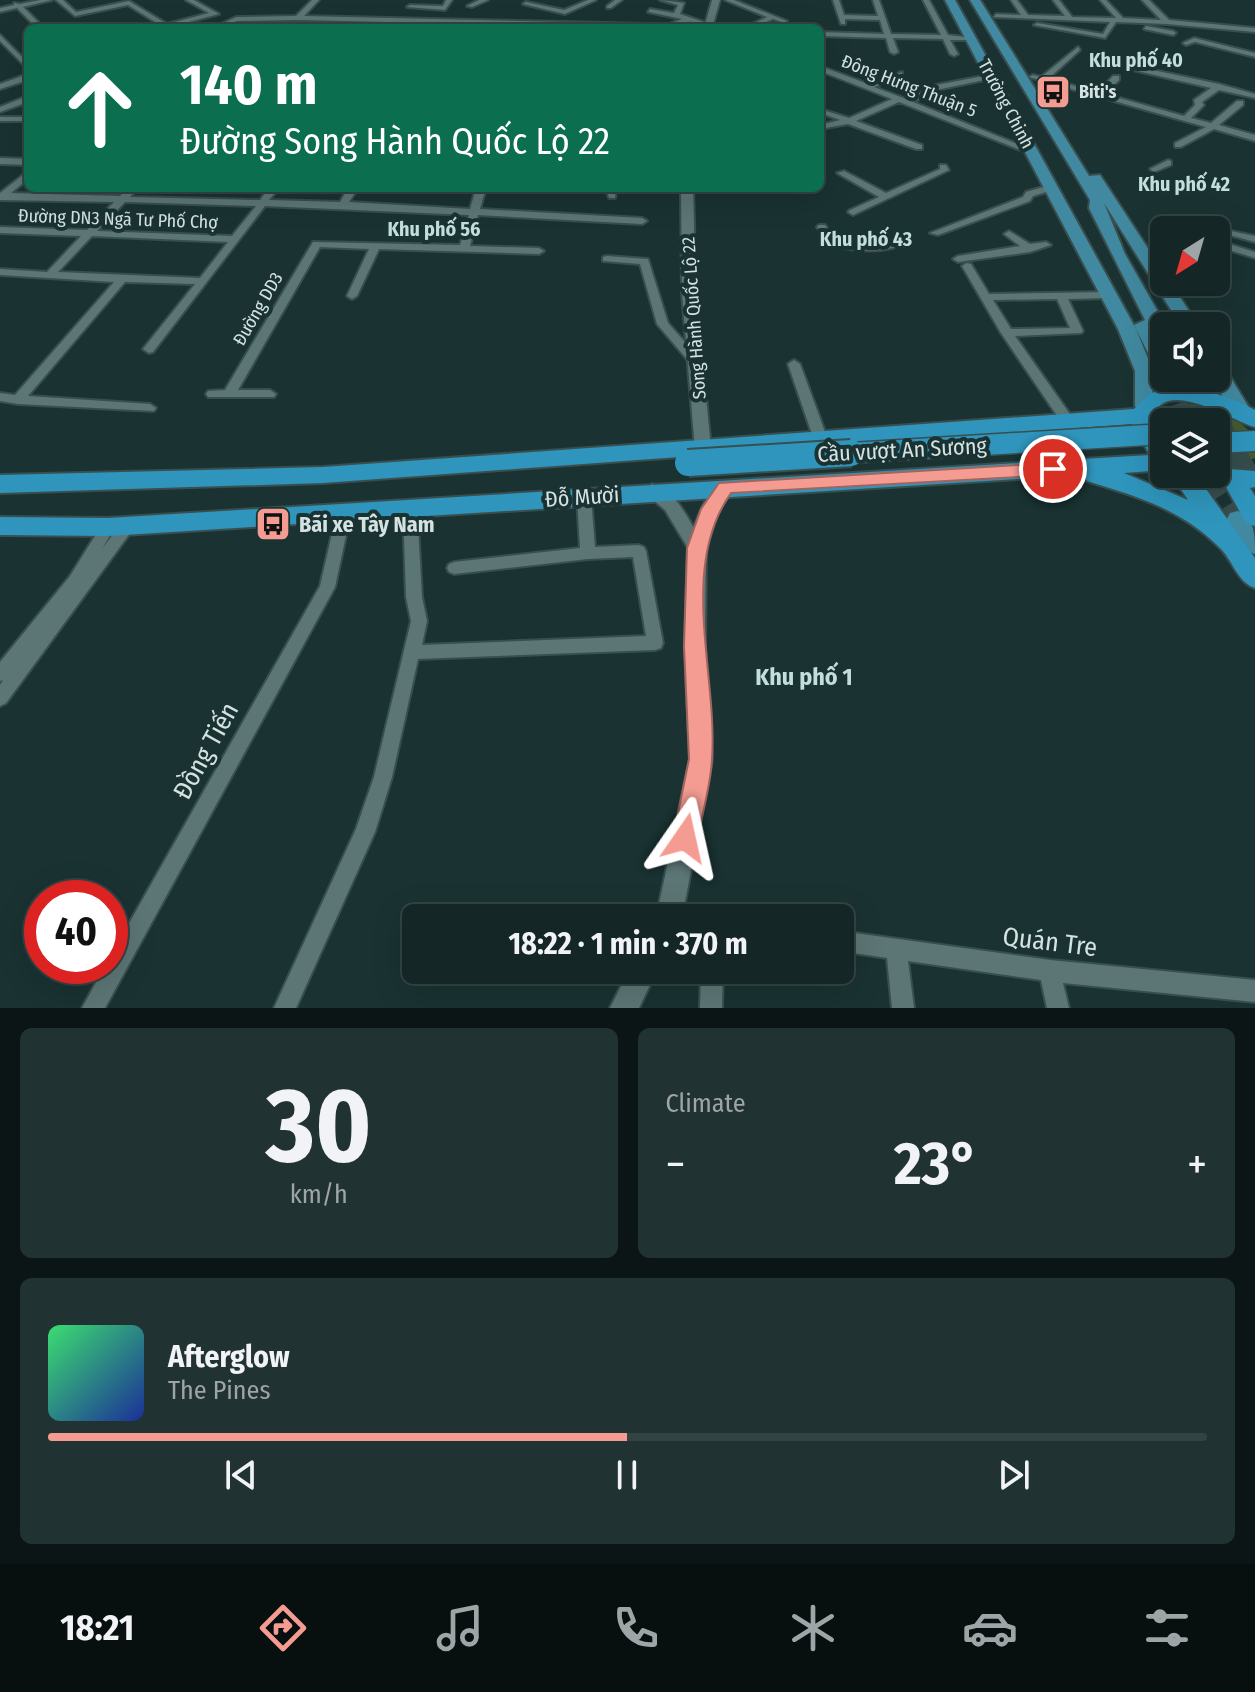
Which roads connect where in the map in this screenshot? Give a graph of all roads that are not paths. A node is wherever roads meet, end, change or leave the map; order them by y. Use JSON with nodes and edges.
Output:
{"nodes":[{"id":1,"x":11,"y":0,"type":"edge"},
{"id":2,"x":49,"y":0,"type":"edge"},
{"id":3,"x":59,"y":0,"type":"edge"},
{"id":4,"x":189,"y":0,"type":"edge"},
{"id":5,"x":316,"y":0,"type":"edge"},
{"id":6,"x":449,"y":0,"type":"edge"},
{"id":7,"x":485,"y":0,"type":"edge"},
{"id":8,"x":593,"y":0,"type":"edge"},
{"id":9,"x":619,"y":0,"type":"edge"},
{"id":10,"x":663,"y":0,"type":"edge"},
{"id":11,"x":716,"y":0,"type":"edge"},
{"id":12,"x":728,"y":0,"type":"edge"},
{"id":13,"x":836,"y":0,"type":"edge"},
{"id":14,"x":876,"y":0,"type":"edge"},
{"id":15,"x":926,"y":0,"type":"edge"},
{"id":16,"x":950,"y":0,"type":"edge"},
{"id":17,"x":961,"y":0,"type":"edge"},
{"id":18,"x":975,"y":0,"type":"edge"},
{"id":19,"x":986,"y":0,"type":"edge"},
{"id":20,"x":1014,"y":0,"type":"edge"},
{"id":21,"x":1056,"y":0,"type":"edge"},
{"id":22,"x":1103,"y":0,"type":"edge"},
{"id":23,"x":1145,"y":0,"type":"edge"},
{"id":24,"x":127,"y":1,"type":"edge"},
{"id":25,"x":685,"y":2,"type":"edge"},
{"id":26,"x":413,"y":3,"type":"edge"},
{"id":27,"x":526,"y":4,"type":"edge"},
{"id":28,"x":19,"y":6,"type":"junction"},
{"id":29,"x":470,"y":6,"type":"dead end"},
{"id":30,"x":609,"y":7,"type":"dead end"},
{"id":31,"x":0,"y":10,"type":"edge"},
{"id":32,"x":650,"y":11,"type":"dead end"},
{"id":33,"x":215,"y":13,"type":"junction"},
{"id":34,"x":676,"y":15,"type":"junction"},
{"id":35,"x":996,"y":16,"type":"junction"},
{"id":36,"x":510,"y":17,"type":"dead end"},
{"id":37,"x":772,"y":17,"type":"junction"},
{"id":38,"x":841,"y":17,"type":"junction"},
{"id":39,"x":1026,"y":17,"type":"junction"},
{"id":40,"x":298,"y":18,"type":"junction"},
{"id":41,"x":882,"y":18,"type":"junction"},
{"id":42,"x":1039,"y":18,"type":"junction"},
{"id":43,"x":236,"y":19,"type":"junction"},
{"id":44,"x":688,"y":19,"type":"junction"},
{"id":45,"x":1070,"y":19,"type":"junction"},
{"id":46,"x":400,"y":20,"type":"junction"},
{"id":47,"x":784,"y":21,"type":"dead end"},
{"id":48,"x":1116,"y":21,"type":"junction"},
{"id":49,"x":485,"y":22,"type":"junction"},
{"id":50,"x":1167,"y":22,"type":"junction"},
{"id":51,"x":1182,"y":23,"type":"junction"},
{"id":52,"x":37,"y":24,"type":"edge"},
{"id":53,"x":158,"y":24,"type":"edge"},
{"id":54,"x":173,"y":24,"type":"edge"},
{"id":55,"x":225,"y":24,"type":"edge"},
{"id":56,"x":397,"y":24,"type":"edge"},
{"id":57,"x":440,"y":24,"type":"edge"},
{"id":58,"x":462,"y":24,"type":"edge"},
{"id":59,"x":536,"y":24,"type":"edge"},
{"id":60,"x":674,"y":24,"type":"edge"},
{"id":61,"x":703,"y":24,"type":"edge"},
{"id":62,"x":712,"y":24,"type":"edge"},
{"id":63,"x":756,"y":24,"type":"edge"},
{"id":64,"x":1238,"y":27,"type":"junction"},
{"id":65,"x":1255,"y":30,"type":"edge"},
{"id":66,"x":1173,"y":33,"type":"dead end"},
{"id":67,"x":824,"y":34,"type":"edge"},
{"id":68,"x":848,"y":35,"type":"junction"},
{"id":69,"x":888,"y":36,"type":"junction"},
{"id":70,"x":0,"y":37,"type":"edge"},
{"id":71,"x":945,"y":37,"type":"junction"},
{"id":72,"x":971,"y":38,"type":"junction"},
{"id":73,"x":1186,"y":43,"type":"dead end"},
{"id":74,"x":1078,"y":49,"type":"dead end"},
{"id":75,"x":894,"y":52,"type":"dead end"},
{"id":76,"x":954,"y":54,"type":"dead end"},
{"id":77,"x":1255,"y":55,"type":"edge"},
{"id":78,"x":24,"y":63,"type":"edge"},
{"id":79,"x":1123,"y":65,"type":"dead end"},
{"id":80,"x":824,"y":72,"type":"edge"},
{"id":81,"x":899,"y":74,"type":"dead end"},
{"id":82,"x":991,"y":76,"type":"junction"},
{"id":83,"x":24,"y":78,"type":"edge"},
{"id":84,"x":1039,"y":78,"type":"junction"},
{"id":85,"x":1116,"y":78,"type":"dead end"},
{"id":86,"x":1219,"y":86,"type":"junction"},
{"id":87,"x":0,"y":87,"type":"edge"},
{"id":88,"x":867,"y":87,"type":"junction"},
{"id":89,"x":1100,"y":95,"type":"junction"},
{"id":90,"x":1255,"y":96,"type":"edge"},
{"id":91,"x":902,"y":100,"type":"junction"},
{"id":92,"x":24,"y":101,"type":"edge"},
{"id":93,"x":1240,"y":103,"type":"dead end"},
{"id":94,"x":0,"y":110,"type":"edge"},
{"id":95,"x":824,"y":112,"type":"edge"},
{"id":96,"x":0,"y":119,"type":"edge"},
{"id":97,"x":24,"y":119,"type":"edge"},
{"id":98,"x":1184,"y":120,"type":"junction"},
{"id":99,"x":849,"y":121,"type":"junction"},
{"id":100,"x":824,"y":126,"type":"edge"},
{"id":101,"x":1212,"y":127,"type":"junction"},
{"id":102,"x":1255,"y":138,"type":"edge"},
{"id":103,"x":1178,"y":145,"type":"dead end"},
{"id":104,"x":919,"y":147,"type":"dead end"},
{"id":105,"x":1031,"y":151,"type":"junction"},
{"id":106,"x":0,"y":161,"type":"edge"},
{"id":107,"x":24,"y":162,"type":"edge"},
{"id":108,"x":1168,"y":163,"type":"dead end"},
{"id":109,"x":943,"y":167,"type":"dead end"},
{"id":110,"x":1154,"y":169,"type":"dead end"},
{"id":111,"x":841,"y":173,"type":"dead end"},
{"id":112,"x":24,"y":177,"type":"edge"},
{"id":113,"x":1050,"y":188,"type":"junction"},
{"id":114,"x":129,"y":192,"type":"edge"},
{"id":115,"x":271,"y":192,"type":"edge"},
{"id":116,"x":351,"y":192,"type":"edge"},
{"id":117,"x":480,"y":192,"type":"edge"},
{"id":118,"x":687,"y":192,"type":"edge"},
{"id":119,"x":884,"y":196,"type":"junction"},
{"id":120,"x":1,"y":197,"type":"edge"},
{"id":121,"x":123,"y":199,"type":"junction"},
{"id":122,"x":1081,"y":200,"type":"junction"},
{"id":123,"x":261,"y":205,"type":"junction"},
{"id":124,"x":343,"y":205,"type":"junction"},
{"id":125,"x":1114,"y":207,"type":"junction"},
{"id":126,"x":853,"y":212,"type":"dead end"},
{"id":127,"x":472,"y":213,"type":"junction"},
{"id":128,"x":642,"y":221,"type":"dead end"},
{"id":129,"x":822,"y":227,"type":"dead end"},
{"id":130,"x":0,"y":230,"type":"edge"},
{"id":131,"x":1230,"y":232,"type":"edge"},
{"id":132,"x":935,"y":233,"type":"dead end"},
{"id":133,"x":89,"y":234,"type":"junction"},
{"id":134,"x":1009,"y":234,"type":"dead end"},
{"id":135,"x":235,"y":239,"type":"junction"},
{"id":136,"x":1255,"y":239,"type":"edge"},
{"id":137,"x":903,"y":242,"type":"dead end"},
{"id":138,"x":376,"y":245,"type":"junction"},
{"id":139,"x":1046,"y":245,"type":"dead end"},
{"id":140,"x":1230,"y":247,"type":"edge"},
{"id":141,"x":464,"y":249,"type":"junction"},
{"id":142,"x":1030,"y":249,"type":"junction"},
{"id":143,"x":539,"y":251,"type":"dead end"},
{"id":144,"x":1255,"y":255,"type":"edge"},
{"id":145,"x":607,"y":259,"type":"dead end"},
{"id":146,"x":0,"y":272,"type":"edge"},
{"id":147,"x":49,"y":275,"type":"junction"},
{"id":148,"x":122,"y":279,"type":"junction"},
{"id":149,"x":203,"y":281,"type":"junction"},
{"id":150,"x":1108,"y":295,"type":"junction"},
{"id":151,"x":352,"y":296,"type":"dead end"},
{"id":152,"x":1061,"y":296,"type":"junction"},
{"id":153,"x":986,"y":297,"type":"junction"},
{"id":154,"x":1166,"y":312,"type":"edge"},
{"id":155,"x":1181,"y":312,"type":"edge"},
{"id":156,"x":1150,"y":313,"type":"edge"},
{"id":157,"x":1007,"y":333,"type":"junction"},
{"id":158,"x":1150,"y":342,"type":"edge"},
{"id":159,"x":149,"y":349,"type":"dead end"},
{"id":160,"x":695,"y":361,"type":"junction"},
{"id":161,"x":794,"y":364,"type":"dead end"},
{"id":162,"x":1230,"y":388,"type":"edge"},
{"id":163,"x":231,"y":391,"type":"junction"},
{"id":164,"x":1170,"y":392,"type":"edge"},
{"id":165,"x":1199,"y":392,"type":"edge"},
{"id":166,"x":212,"y":394,"type":"dead end"},
{"id":167,"x":270,"y":394,"type":"dead end"},
{"id":168,"x":0,"y":397,"type":"edge"},
{"id":169,"x":18,"y":400,"type":"junction"},
{"id":170,"x":150,"y":408,"type":"dead end"},
{"id":171,"x":1142,"y":411,"type":"junction"},
{"id":172,"x":1252,"y":417,"type":"edge"},
{"id":173,"x":1069,"y":423,"type":"junction"},
{"id":174,"x":1023,"y":426,"type":"junction"},
{"id":175,"x":1230,"y":426,"type":"edge"},
{"id":176,"x":1150,"y":435,"type":"edge"},
{"id":177,"x":821,"y":440,"type":"junction"},
{"id":178,"x":1255,"y":441,"type":"edge"},
{"id":179,"x":1150,"y":442,"type":"edge"},
{"id":180,"x":1230,"y":442,"type":"edge"},
{"id":181,"x":1150,"y":447,"type":"edge"},
{"id":182,"x":582,"y":456,"type":"junction"},
{"id":183,"x":694,"y":463,"type":"junction"},
{"id":184,"x":1150,"y":463,"type":"edge"},
{"id":185,"x":639,"y":464,"type":"junction"},
{"id":186,"x":1053,"y":469,"type":"junction"},
{"id":187,"x":1245,"y":480,"type":"tunnel mouth"},
{"id":188,"x":615,"y":482,"type":"junction"},
{"id":189,"x":0,"y":484,"type":"edge"},
{"id":190,"x":726,"y":487,"type":"junction"},
{"id":191,"x":1197,"y":488,"type":"edge"},
{"id":192,"x":652,"y":491,"type":"junction"},
{"id":193,"x":0,"y":496,"type":"edge"},
{"id":194,"x":584,"y":497,"type":"junction"},
{"id":195,"x":410,"y":508,"type":"junction"},
{"id":196,"x":0,"y":511,"type":"edge"},
{"id":197,"x":344,"y":512,"type":"junction"},
{"id":198,"x":0,"y":526,"type":"edge"},
{"id":199,"x":118,"y":526,"type":"junction"},
{"id":200,"x":1239,"y":530,"type":"edge"},
{"id":201,"x":697,"y":548,"type":"junction"},
{"id":202,"x":588,"y":553,"type":"junction"},
{"id":203,"x":454,"y":568,"type":"dead end"},
{"id":204,"x":88,"y":572,"type":"junction"},
{"id":205,"x":1255,"y":578,"type":"edge"},
{"id":206,"x":414,"y":652,"type":"junction"},
{"id":207,"x":0,"y":674,"type":"edge"},
{"id":208,"x":0,"y":698,"type":"edge"},
{"id":209,"x":673,"y":904,"type":"edge"},
{"id":210,"x":854,"y":943,"type":"edge"},
{"id":211,"x":896,"y":949,"type":"junction"},
{"id":212,"x":1050,"y":971,"type":"junction"},
{"id":213,"x":636,"y":984,"type":"edge"},
{"id":214,"x":712,"y":984,"type":"edge"},
{"id":215,"x":1255,"y":991,"type":"edge"},
{"id":216,"x":93,"y":1008,"type":"edge"},
{"id":217,"x":285,"y":1008,"type":"edge"},
{"id":218,"x":624,"y":1008,"type":"edge"},
{"id":219,"x":711,"y":1008,"type":"edge"},
{"id":220,"x":903,"y":1008,"type":"edge"},
{"id":221,"x":1058,"y":1008,"type":"edge"}],
"edges":[{"from":1,"to":28,"type":"street"},
{"from":2,"to":28,"type":"street"},
{"from":3,"to":24,"type":"street"},
{"from":4,"to":33,"type":"street"},
{"from":5,"to":40,"type":"street"},
{"from":6,"to":26,"type":"street"},
{"from":7,"to":29,"type":"street"},
{"from":8,"to":27,"type":"street"},
{"from":9,"to":30,"type":"street"},
{"from":10,"to":25,"type":"street"},
{"from":11,"to":62,"type":"street"},
{"from":12,"to":37,"type":"street"},
{"from":13,"to":38,"type":"street"},
{"from":14,"to":41,"type":"street"},
{"from":15,"to":71,"type":"street"},
{"from":16,"to":72,"type":"main road","name":"Trường Chinh"},
{"from":17,"to":122,"type":"main road","name":"Trường Chinh"},
{"from":18,"to":122,"type":"main road","name":"Trường Chinh"},
{"from":19,"to":35,"type":"main road","name":"Trường Chinh"},
{"from":20,"to":39,"type":"street"},
{"from":21,"to":45,"type":"street"},
{"from":22,"to":48,"type":"street"},
{"from":23,"to":50,"type":"street"},
{"from":24,"to":53,"type":"street"},
{"from":25,"to":34,"type":"street"},
{"from":26,"to":46,"type":"street"},
{"from":28,"to":31,"type":"street"},
{"from":28,"to":52,"type":"street"},
{"from":32,"to":34,"type":"street"},
{"from":33,"to":43,"type":"street"},
{"from":33,"to":54,"type":"street"},
{"from":34,"to":44,"type":"street"},
{"from":35,"to":39,"type":"street"},
{"from":35,"to":84,"type":"main road","name":"Trường Chinh"},
{"from":36,"to":49,"type":"street"},
{"from":37,"to":47,"type":"street"},
{"from":37,"to":63,"type":"street"},
{"from":38,"to":41,"type":"street"},
{"from":38,"to":68,"type":"street"},
{"from":39,"to":42,"type":"street"},
{"from":40,"to":43,"type":"street"},
{"from":40,"to":46,"type":"street"},
{"from":41,"to":69,"type":"street"},
{"from":42,"to":45,"type":"street"},
{"from":42,"to":48,"type":"street"},
{"from":43,"to":55,"type":"street"},
{"from":44,"to":60,"type":"street"},
{"from":44,"to":61,"type":"street"},
{"from":45,"to":48,"type":"street"},
{"from":46,"to":56,"type":"street"},
{"from":46,"to":57,"type":"street"},
{"from":48,"to":50,"type":"street"},
{"from":48,"to":66,"type":"street"},
{"from":49,"to":58,"type":"street"},
{"from":49,"to":59,"type":"street"},
{"from":50,"to":51,"type":"street"},
{"from":51,"to":64,"type":"street"},
{"from":51,"to":64,"type":"street"},
{"from":64,"to":65,"type":"street"},
{"from":67,"to":68,"type":"street"},
{"from":68,"to":69,"type":"street"},
{"from":69,"to":71,"type":"street"},
{"from":69,"to":75,"type":"street"},
{"from":70,"to":78,"type":"street"},
{"from":71,"to":72,"type":"street"},
{"from":71,"to":76,"type":"street"},
{"from":72,"to":82,"type":"main road","name":"Trường Chinh"},
{"from":73,"to":77,"type":"street"},
{"from":74,"to":84,"type":"street"},
{"from":79,"to":86,"type":"street"},
{"from":80,"to":88,"type":"street","name":"Đông Hưng Thuận 5"},
{"from":81,"to":88,"type":"street"},
{"from":82,"to":91,"type":"street"},
{"from":82,"to":105,"type":"main road","name":"Trường Chinh"},
{"from":83,"to":87,"type":"street"},
{"from":84,"to":89,"type":"street"},
{"from":84,"to":125,"type":"main road","name":"Trường Chinh"},
{"from":85,"to":89,"type":"street"},
{"from":86,"to":90,"type":"street"},
{"from":86,"to":98,"type":"street"},
{"from":88,"to":91,"type":"street","name":"Đông Hưng Thuận 5"},
{"from":89,"to":98,"type":"street"},
{"from":91,"to":99,"type":"street"},
{"from":91,"to":105,"type":"street","name":"Đông Hưng Thuận 5"},
{"from":92,"to":94,"type":"street"},
{"from":93,"to":101,"type":"street"},
{"from":95,"to":99,"type":"street"},
{"from":96,"to":97,"type":"street"},
{"from":98,"to":101,"type":"street"},
{"from":99,"to":100,"type":"street"},
{"from":99,"to":104,"type":"street"},
{"from":101,"to":102,"type":"street"},
{"from":101,"to":103,"type":"street"},
{"from":105,"to":113,"type":"main road","name":"Trường Chinh"},
{"from":106,"to":107,"type":"street"},
{"from":108,"to":110,"type":"street"},
{"from":109,"to":119,"type":"street"},
{"from":111,"to":119,"type":"street"},
{"from":112,"to":120,"type":"street"},
{"from":113,"to":122,"type":"main road","name":"Trường Chinh"},
{"from":113,"to":132,"type":"street"},
{"from":114,"to":121,"type":"street"},
{"from":115,"to":123,"type":"street"},
{"from":116,"to":124,"type":"street"},
{"from":117,"to":127,"type":"street"},
{"from":118,"to":160,"type":"street","name":"Song Hành Quốc Lộ 22"},
{"from":119,"to":126,"type":"street"},
{"from":120,"to":121,"type":"street"},
{"from":121,"to":123,"type":"street"},
{"from":121,"to":133,"type":"street"},
{"from":122,"to":125,"type":"main road","name":"Trường Chinh"},
{"from":122,"to":150,"type":"main road","name":"Trường Chinh"},
{"from":122,"to":154,"type":"main road"},
{"from":122,"to":156,"type":"main road","name":"Trường Chinh"},
{"from":122,"to":158,"type":"main road"},
{"from":123,"to":124,"type":"street"},
{"from":123,"to":135,"type":"street"},
{"from":124,"to":127,"type":"street"},
{"from":125,"to":155,"type":"main road","name":"Trường Chinh"},
{"from":127,"to":128,"type":"street"},
{"from":127,"to":141,"type":"street"},
{"from":129,"to":137,"type":"street"},
{"from":130,"to":133,"type":"street","name":"Đường DN3 Ngã Tư Phố Chợ"},
{"from":131,"to":136,"type":"street"},
{"from":133,"to":135,"type":"street","name":"Đường DN3 Ngã Tư Phố Chợ"},
{"from":133,"to":147,"type":"street"},
{"from":134,"to":142,"type":"street"},
{"from":135,"to":149,"type":"street"},
{"from":138,"to":141,"type":"street"},
{"from":138,"to":151,"type":"street"},
{"from":138,"to":163,"type":"street","name":"Đường DD3"},
{"from":139,"to":142,"type":"street"},
{"from":140,"to":144,"type":"street"},
{"from":141,"to":143,"type":"street"},
{"from":142,"to":153,"type":"street"},
{"from":145,"to":160,"type":"street"},
{"from":146,"to":147,"type":"street"},
{"from":147,"to":148,"type":"street"},
{"from":148,"to":149,"type":"street"},
{"from":148,"to":169,"type":"street"},
{"from":149,"to":159,"type":"street"},
{"from":150,"to":152,"type":"street"},
{"from":150,"to":171,"type":"main road","name":"Trường Chinh"},
{"from":152,"to":153,"type":"street"},
{"from":152,"to":157,"type":"street"},
{"from":153,"to":157,"type":"street"},
{"from":157,"to":173,"type":"street"},
{"from":160,"to":183,"type":"street","name":"Song Hành Quốc Lộ 22"},
{"from":161,"to":177,"type":"street"},
{"from":162,"to":172,"type":"main road"},
{"from":163,"to":166,"type":"street"},
{"from":163,"to":167,"type":"street"},
{"from":164,"to":171,"type":"highway","name":"Đỗ Mười"},
{"from":165,"to":172,"type":"highway"},
{"from":168,"to":169,"type":"street"},
{"from":169,"to":170,"type":"street"},
{"from":171,"to":173,"type":"highway","name":"Đỗ Mười"},
{"from":171,"to":179,"type":"highway"},
{"from":172,"to":175,"type":"highway"},
{"from":173,"to":174,"type":"highway","name":"Đỗ Mười"},
{"from":174,"to":177,"type":"highway","name":"Đỗ Mười"},
{"from":174,"to":186,"type":"highway"},
{"from":176,"to":183,"type":"highway","name":"Cầu vượt An Sương","bridge":true},
{"from":177,"to":183,"type":"highway","name":"Đỗ Mười"},
{"from":178,"to":180,"type":"highway","bridge":true},
{"from":181,"to":183,"type":"highway","name":"Cầu vượt An Sương"},
{"from":182,"to":183,"type":"highway","name":"Đỗ Mười"},
{"from":182,"to":185,"type":"highway"},
{"from":182,"to":189,"type":"highway","name":"Đỗ Mười"},
{"from":183,"to":185,"type":"highway","name":"Đỗ Mười"},
{"from":183,"to":188,"type":"highway","name":"Đỗ Mười"},
{"from":183,"to":192,"type":"highway"},
{"from":184,"to":186,"type":"highway","name":"Đỗ Mười"},
{"from":185,"to":193,"type":"highway","name":"Đỗ Mười"},
{"from":186,"to":190,"type":"highway","name":"Đỗ Mười"},
{"from":186,"to":200,"type":"highway"},
{"from":187,"to":200,"type":"highway"},
{"from":188,"to":192,"type":"highway"},
{"from":188,"to":196,"type":"highway","name":"Đỗ Mười"},
{"from":190,"to":192,"type":"highway","name":"Đỗ Mười"},
{"from":190,"to":201,"type":"street"},
{"from":191,"to":200,"type":"highway"},
{"from":192,"to":194,"type":"highway","name":"Đỗ Mười"},
{"from":192,"to":201,"type":"street"},
{"from":194,"to":195,"type":"highway","name":"Đỗ Mười"},
{"from":194,"to":202,"type":"street"},
{"from":195,"to":197,"type":"highway","name":"Đỗ Mười"},
{"from":195,"to":206,"type":"street"},
{"from":197,"to":199,"type":"highway","name":"Đỗ Mười"},
{"from":197,"to":216,"type":"street","name":"Đồng Tiến"},
{"from":198,"to":199,"type":"highway","name":"Đỗ Mười"},
{"from":199,"to":204,"type":"street"},
{"from":200,"to":205,"type":"highway"},
{"from":201,"to":209,"type":"street"},
{"from":202,"to":203,"type":"street"},
{"from":202,"to":206,"type":"street"},
{"from":204,"to":207,"type":"street"},
{"from":204,"to":208,"type":"street"},
{"from":206,"to":217,"type":"street"},
{"from":210,"to":211,"type":"street","name":"Quán Tre"},
{"from":211,"to":212,"type":"street","name":"Quán Tre"},
{"from":211,"to":220,"type":"street"},
{"from":212,"to":215,"type":"street","name":"Quán Tre"},
{"from":212,"to":221,"type":"street"},
{"from":213,"to":218,"type":"street"},
{"from":214,"to":219,"type":"street"}]}
